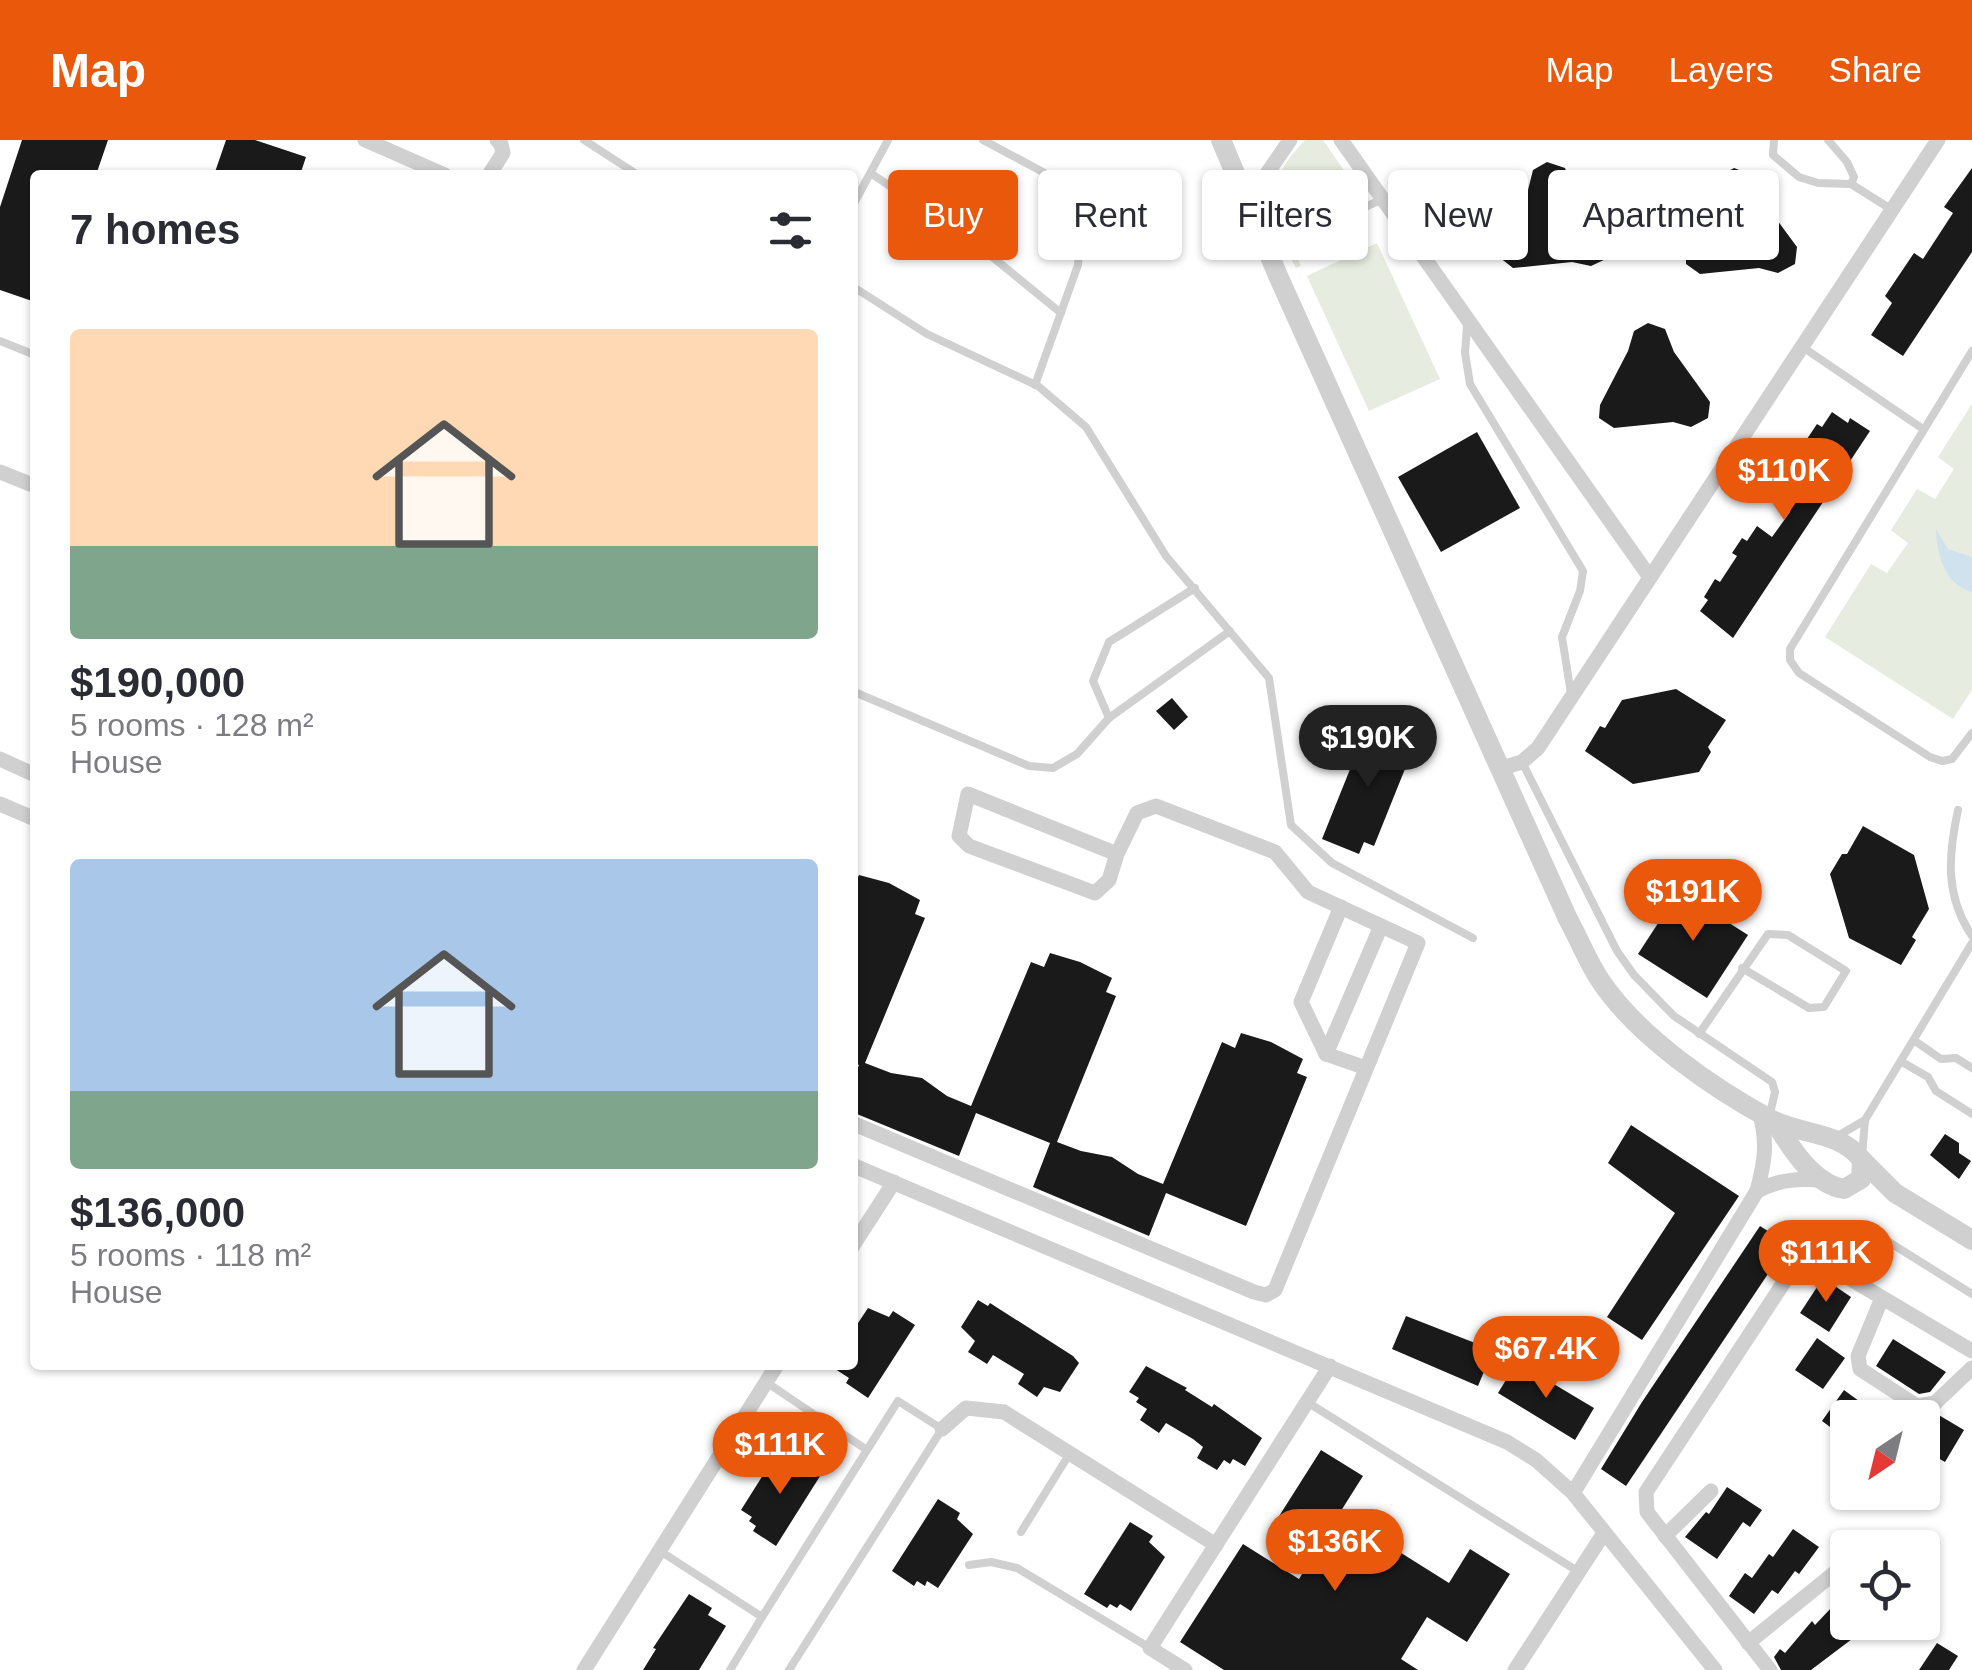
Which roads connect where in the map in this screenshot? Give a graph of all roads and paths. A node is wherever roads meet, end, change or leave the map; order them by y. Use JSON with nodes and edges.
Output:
{"nodes":[{"id":1,"x":364,"y":140,"type":"edge"},
{"id":2,"x":497,"y":140,"type":"edge"},
{"id":3,"x":584,"y":140,"type":"edge"},
{"id":4,"x":888,"y":140,"type":"edge"},
{"id":5,"x":982,"y":140,"type":"edge"},
{"id":6,"x":1222,"y":140,"type":"edge"},
{"id":7,"x":1290,"y":140,"type":"edge"},
{"id":8,"x":1341,"y":140,"type":"edge"},
{"id":9,"x":1774,"y":140,"type":"edge"},
{"id":10,"x":1828,"y":140,"type":"edge"},
{"id":11,"x":1938,"y":140,"type":"edge"},
{"id":12,"x":433,"y":170,"type":"edge"},
{"id":13,"x":492,"y":170,"type":"edge"},
{"id":14,"x":630,"y":170,"type":"edge"},
{"id":15,"x":1236,"y":170,"type":"edge"},
{"id":16,"x":1270,"y":170,"type":"edge"},
{"id":17,"x":872,"y":174,"type":"junction"},
{"id":18,"x":1851,"y":184,"type":"junction"},
{"id":19,"x":858,"y":197,"type":"edge"},
{"id":20,"x":1382,"y":198,"type":"junction"},
{"id":21,"x":1368,"y":204,"type":"edge"},
{"id":22,"x":1894,"y":210,"type":"junction"},
{"id":23,"x":1272,"y":260,"type":"edge"},
{"id":24,"x":858,"y":290,"type":"edge"},
{"id":25,"x":1061,"y":313,"type":"junction"},
{"id":26,"x":1468,"y":318,"type":"junction"},
{"id":27,"x":0,"y":341,"type":"edge"},
{"id":28,"x":1804,"y":348,"type":"junction"},
{"id":29,"x":1972,"y":351,"type":"edge"},
{"id":30,"x":30,"y":353,"type":"edge"},
{"id":31,"x":1035,"y":385,"type":"junction"},
{"id":32,"x":1922,"y":429,"type":"junction"},
{"id":33,"x":0,"y":472,"type":"edge"},
{"id":34,"x":30,"y":484,"type":"edge"},
{"id":35,"x":1649,"y":576,"type":"junction"},
{"id":36,"x":1195,"y":588,"type":"junction"},
{"id":37,"x":1230,"y":631,"type":"junction"},
{"id":38,"x":858,"y":694,"type":"edge"},
{"id":39,"x":1571,"y":698,"type":"junction"},
{"id":40,"x":1109,"y":718,"type":"junction"},
{"id":41,"x":1972,"y":733,"type":"edge"},
{"id":42,"x":0,"y":760,"type":"edge"},
{"id":43,"x":1512,"y":765,"type":"junction"},
{"id":44,"x":30,"y":772,"type":"edge"},
{"id":45,"x":0,"y":804,"type":"edge"},
{"id":46,"x":1958,"y":810,"type":"dead end"},
{"id":47,"x":30,"y":816,"type":"edge"},
{"id":48,"x":1117,"y":854,"type":"junction"},
{"id":49,"x":1341,"y":907,"type":"junction"},
{"id":50,"x":1380,"y":926,"type":"junction"},
{"id":51,"x":1472,"y":938,"type":"dead end"},
{"id":52,"x":1972,"y":939,"type":"edge"},
{"id":53,"x":1742,"y":968,"type":"junction"},
{"id":54,"x":1699,"y":1034,"type":"junction"},
{"id":55,"x":1915,"y":1042,"type":"junction"},
{"id":56,"x":1326,"y":1054,"type":"junction"},
{"id":57,"x":1902,"y":1062,"type":"junction"},
{"id":58,"x":1366,"y":1068,"type":"junction"},
{"id":59,"x":1972,"y":1068,"type":"edge"},
{"id":60,"x":1972,"y":1114,"type":"edge"},
{"id":61,"x":1768,"y":1117,"type":"junction"},
{"id":62,"x":1865,"y":1120,"type":"junction"},
{"id":63,"x":858,"y":1126,"type":"edge"},
{"id":64,"x":1810,"y":1130,"type":"junction"},
{"id":65,"x":1832,"y":1139,"type":"junction"},
{"id":66,"x":1792,"y":1150,"type":"junction"},
{"id":67,"x":1862,"y":1160,"type":"junction"},
{"id":68,"x":858,"y":1167,"type":"edge"},
{"id":69,"x":1826,"y":1181,"type":"junction"},
{"id":70,"x":894,"y":1182,"type":"junction"},
{"id":71,"x":1851,"y":1188,"type":"junction"},
{"id":72,"x":1757,"y":1191,"type":"junction"},
{"id":73,"x":1895,"y":1193,"type":"junction"},
{"id":74,"x":1868,"y":1229,"type":"dead end"},
{"id":75,"x":858,"y":1237,"type":"edge"},
{"id":76,"x":1972,"y":1240,"type":"edge"},
{"id":77,"x":1972,"y":1294,"type":"edge"},
{"id":78,"x":1882,"y":1298,"type":"junction"},
{"id":79,"x":1972,"y":1351,"type":"edge"},
{"id":80,"x":1330,"y":1366,"type":"junction"},
{"id":81,"x":1972,"y":1368,"type":"edge"},
{"id":82,"x":774,"y":1370,"type":"edge"},
{"id":83,"x":766,"y":1382,"type":"junction"},
{"id":84,"x":1307,"y":1402,"type":"junction"},
{"id":85,"x":942,"y":1429,"type":"junction"},
{"id":86,"x":867,"y":1450,"type":"junction"},
{"id":87,"x":1070,"y":1453,"type":"junction"},
{"id":88,"x":1711,"y":1491,"type":"dead end"},
{"id":89,"x":1573,"y":1493,"type":"junction"},
{"id":90,"x":1020,"y":1532,"type":"dead end"},
{"id":91,"x":1604,"y":1532,"type":"junction"},
{"id":92,"x":1664,"y":1536,"type":"junction"},
{"id":93,"x":1216,"y":1545,"type":"junction"},
{"id":94,"x":660,"y":1551,"type":"junction"},
{"id":95,"x":969,"y":1565,"type":"dead end"},
{"id":96,"x":1578,"y":1572,"type":"junction"},
{"id":97,"x":1830,"y":1577,"type":"edge"},
{"id":98,"x":762,"y":1617,"type":"junction"},
{"id":99,"x":1748,"y":1643,"type":"junction"},
{"id":100,"x":1150,"y":1648,"type":"junction"},
{"id":101,"x":584,"y":1670,"type":"edge"},
{"id":102,"x":730,"y":1670,"type":"edge"},
{"id":103,"x":789,"y":1670,"type":"edge"},
{"id":104,"x":1186,"y":1670,"type":"edge"},
{"id":105,"x":1515,"y":1670,"type":"edge"},
{"id":106,"x":1714,"y":1670,"type":"edge"},
{"id":107,"x":1770,"y":1670,"type":"edge"}],
"edges":[{"from":1,"to":12,"type":"street"},
{"from":2,"to":13,"type":"street"},
{"from":3,"to":14,"type":"lane"},
{"from":4,"to":17,"type":"lane"},
{"from":5,"to":25,"type":"lane"},
{"from":6,"to":15,"type":"street"},
{"from":7,"to":16,"type":"street"},
{"from":8,"to":20,"type":"street"},
{"from":9,"to":18,"type":"lane"},
{"from":10,"to":18,"type":"lane"},
{"from":11,"to":22,"type":"street"},
{"from":17,"to":19,"type":"lane"},
{"from":17,"to":25,"type":"lane"},
{"from":18,"to":22,"type":"lane"},
{"from":20,"to":21,"type":"lane"},
{"from":20,"to":26,"type":"street"},
{"from":22,"to":28,"type":"street"},
{"from":23,"to":43,"type":"street"},
{"from":24,"to":31,"type":"lane"},
{"from":25,"to":31,"type":"lane"},
{"from":26,"to":35,"type":"street"},
{"from":26,"to":39,"type":"lane"},
{"from":27,"to":30,"type":"lane"},
{"from":28,"to":32,"type":"lane"},
{"from":28,"to":35,"type":"street"},
{"from":29,"to":32,"type":"lane"},
{"from":31,"to":36,"type":"lane"},
{"from":32,"to":41,"type":"lane"},
{"from":33,"to":34,"type":"street"},
{"from":35,"to":39,"type":"street"},
{"from":36,"to":37,"type":"lane"},
{"from":36,"to":40,"type":"lane"},
{"from":37,"to":40,"type":"lane"},
{"from":37,"to":51,"type":"lane"},
{"from":38,"to":40,"type":"lane"},
{"from":39,"to":43,"type":"street"},
{"from":42,"to":44,"type":"street"},
{"from":43,"to":54,"type":"lane"},
{"from":43,"to":61,"type":"street"},
{"from":45,"to":47,"type":"street"},
{"from":46,"to":52,"type":"lane"},
{"from":48,"to":48,"type":"street"},
{"from":48,"to":49,"type":"street"},
{"from":49,"to":50,"type":"street"},
{"from":49,"to":56,"type":"street"},
{"from":50,"to":56,"type":"street"},
{"from":50,"to":58,"type":"street"},
{"from":52,"to":55,"type":"lane"},
{"from":53,"to":53,"type":"lane"},
{"from":53,"to":54,"type":"lane"},
{"from":54,"to":61,"type":"lane"},
{"from":55,"to":57,"type":"lane"},
{"from":55,"to":59,"type":"lane"},
{"from":56,"to":58,"type":"street"},
{"from":57,"to":60,"type":"lane"},
{"from":57,"to":62,"type":"lane"},
{"from":58,"to":63,"type":"street"},
{"from":61,"to":64,"type":"street"},
{"from":61,"to":66,"type":"street"},
{"from":61,"to":72,"type":"street"},
{"from":62,"to":65,"type":"lane"},
{"from":62,"to":67,"type":"lane"},
{"from":64,"to":65,"type":"street"},
{"from":64,"to":66,"type":"street"},
{"from":65,"to":67,"type":"street"},
{"from":66,"to":69,"type":"street"},
{"from":67,"to":71,"type":"street"},
{"from":67,"to":73,"type":"street"},
{"from":68,"to":70,"type":"street"},
{"from":69,"to":71,"type":"street"},
{"from":69,"to":72,"type":"street"},
{"from":70,"to":75,"type":"street"},
{"from":70,"to":80,"type":"street"},
{"from":71,"to":73,"type":"street"},
{"from":72,"to":89,"type":"street"},
{"from":73,"to":76,"type":"street"},
{"from":74,"to":77,"type":"lane"},
{"from":78,"to":79,"type":"street"},
{"from":78,"to":81,"type":"street"},
{"from":78,"to":92,"type":"street"},
{"from":80,"to":84,"type":"street"},
{"from":80,"to":89,"type":"street"},
{"from":82,"to":83,"type":"street"},
{"from":83,"to":86,"type":"lane"},
{"from":83,"to":94,"type":"street"},
{"from":84,"to":93,"type":"street"},
{"from":84,"to":96,"type":"lane"},
{"from":85,"to":86,"type":"lane"},
{"from":85,"to":87,"type":"street"},
{"from":85,"to":103,"type":"lane"},
{"from":86,"to":98,"type":"lane"},
{"from":87,"to":90,"type":"lane"},
{"from":87,"to":93,"type":"street"},
{"from":88,"to":92,"type":"street"},
{"from":89,"to":91,"type":"street"},
{"from":91,"to":96,"type":"street"},
{"from":91,"to":106,"type":"street"},
{"from":92,"to":99,"type":"street"},
{"from":93,"to":100,"type":"street"},
{"from":94,"to":98,"type":"lane"},
{"from":94,"to":101,"type":"street"},
{"from":95,"to":100,"type":"lane"},
{"from":96,"to":105,"type":"street"},
{"from":97,"to":99,"type":"street"},
{"from":98,"to":102,"type":"lane"},
{"from":99,"to":107,"type":"street"},
{"from":100,"to":104,"type":"street"}]}
